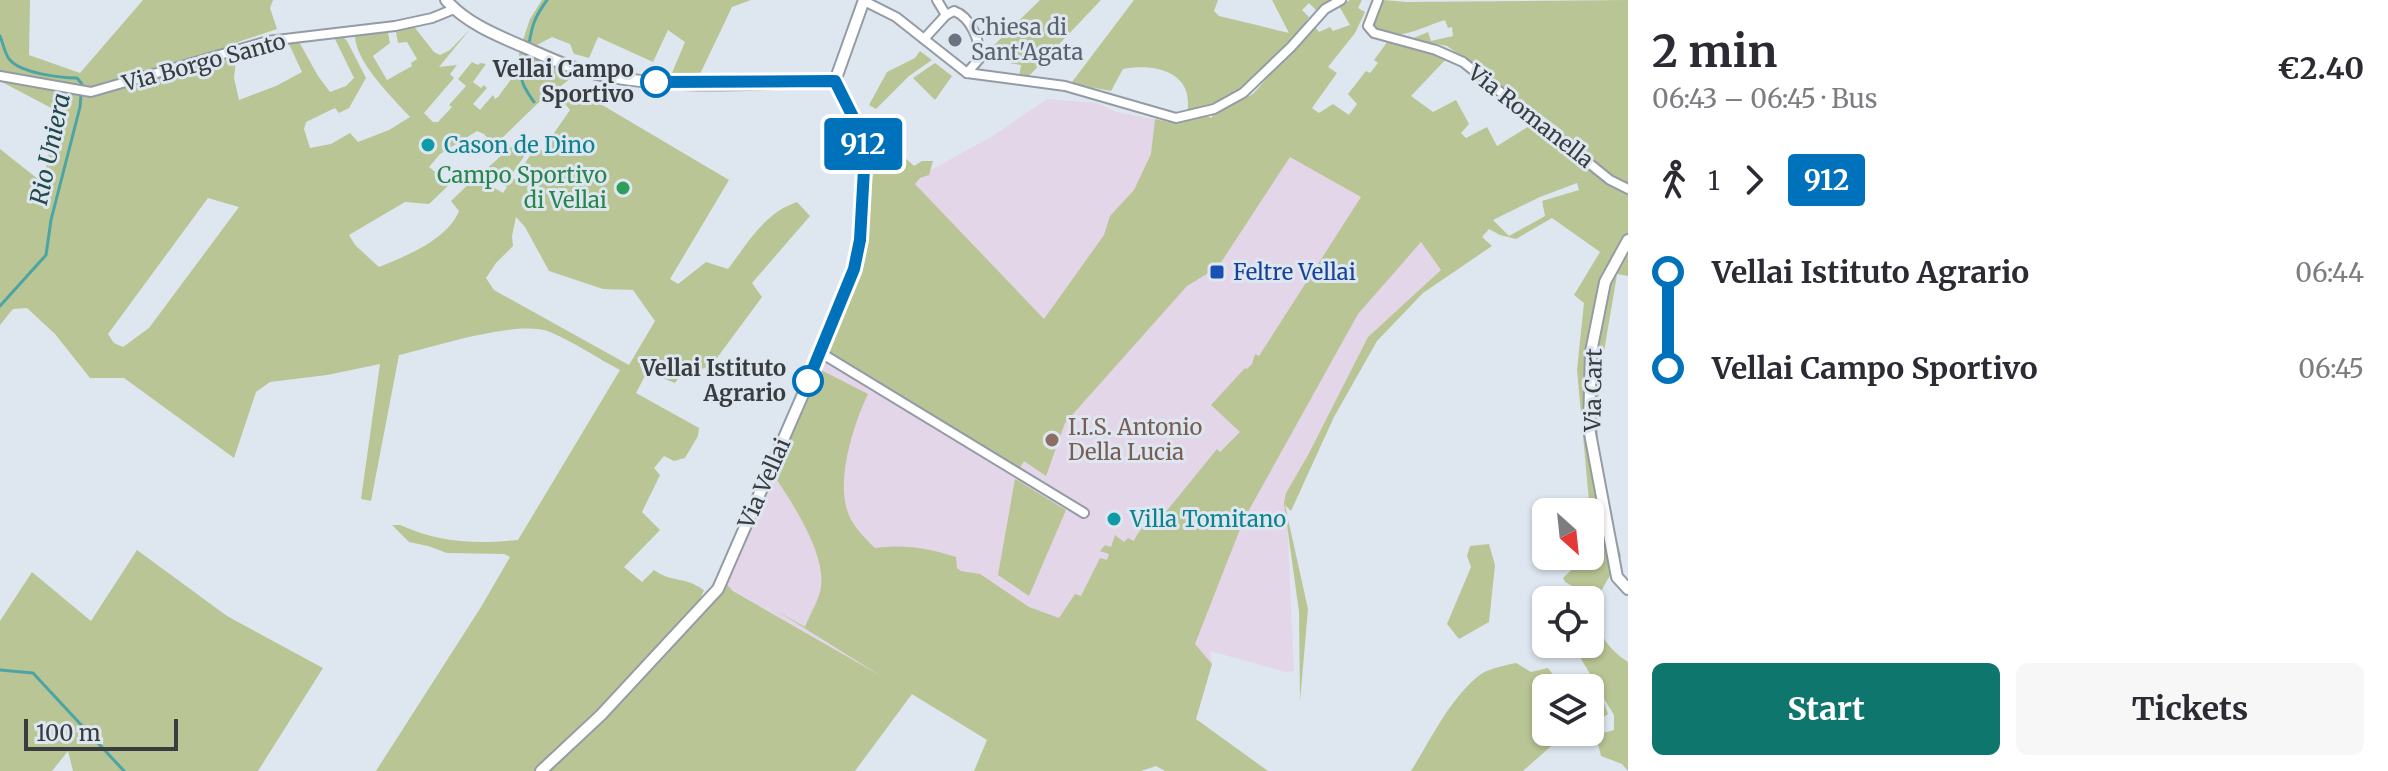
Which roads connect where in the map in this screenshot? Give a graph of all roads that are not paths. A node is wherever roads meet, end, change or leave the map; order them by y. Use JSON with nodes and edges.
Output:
{"nodes":[{"id":1,"x":446,"y":0,"type":"edge"},
{"id":2,"x":864,"y":0,"type":"edge"},
{"id":3,"x":937,"y":0,"type":"edge"},
{"id":4,"x":1341,"y":0,"type":"edge"},
{"id":5,"x":1378,"y":0,"type":"edge"},
{"id":6,"x":454,"y":9,"type":"junction"},
{"id":7,"x":946,"y":15,"type":"junction"},
{"id":8,"x":924,"y":39,"type":"junction"},
{"id":9,"x":967,"y":73,"type":"junction"},
{"id":10,"x":0,"y":76,"type":"edge"},
{"id":11,"x":835,"y":81,"type":"junction"},
{"id":12,"x":1628,"y":189,"type":"edge"},
{"id":13,"x":1628,"y":240,"type":"edge"},
{"id":14,"x":821,"y":353,"type":"junction"},
{"id":15,"x":1084,"y":513,"type":"dead end"},
{"id":16,"x":1628,"y":589,"type":"edge"},
{"id":17,"x":541,"y":771,"type":"edge"}],
"edges":[{"from":1,"to":6,"type":"street"},
{"from":2,"to":8,"type":"street"},
{"from":2,"to":11,"type":"street"},
{"from":3,"to":7,"type":"street"},
{"from":4,"to":9,"type":"street"},
{"from":5,"to":12,"type":"street","name":"Via Romanella"},
{"from":6,"to":10,"type":"street","name":"Via Borgo Santo"},
{"from":6,"to":11,"type":"street"},
{"from":7,"to":8,"type":"street"},
{"from":7,"to":9,"type":"street"},
{"from":8,"to":9,"type":"street"},
{"from":11,"to":14,"type":"street","name":"Via Vellai"},
{"from":13,"to":16,"type":"street","name":"Via Cart"},
{"from":14,"to":15,"type":"street"},
{"from":14,"to":17,"type":"street","name":"Via Vellai"}]}
